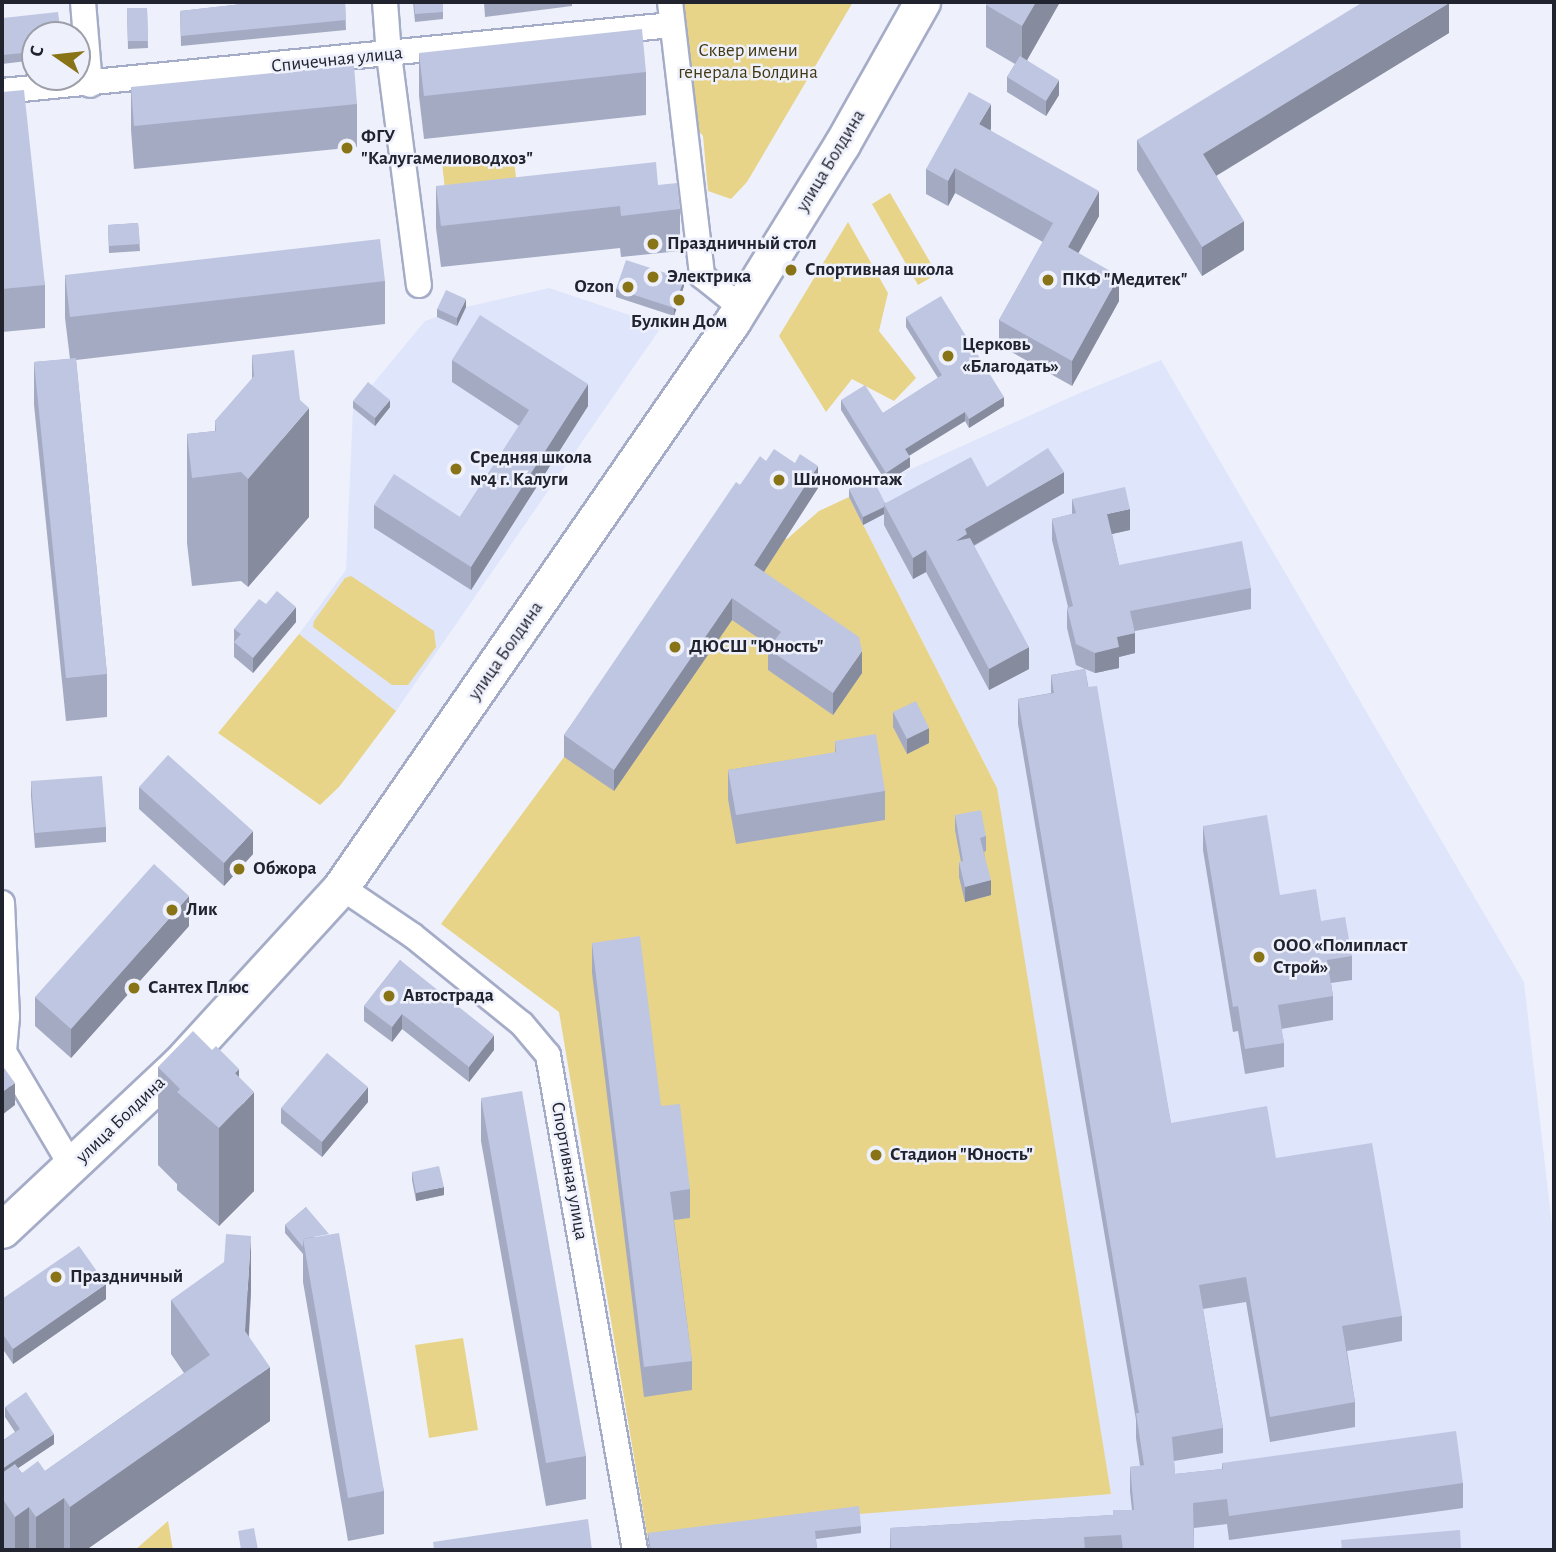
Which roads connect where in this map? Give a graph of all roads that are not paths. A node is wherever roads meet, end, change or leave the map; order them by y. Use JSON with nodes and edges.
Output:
{"nodes":[{"id":1,"x":83,"y":2,"type":"edge"},
{"id":2,"x":385,"y":2,"type":"edge"},
{"id":3,"x":922,"y":2,"type":"edge"},
{"id":4,"x":671,"y":13,"type":"edge"},
{"id":5,"x":85,"y":21,"type":"edge"},
{"id":6,"x":389,"y":55,"type":"junction"},
{"id":7,"x":91,"y":85,"type":"edge"},
{"id":8,"x":21,"y":90,"type":"edge"},
{"id":9,"x":2,"y":91,"type":"edge"},
{"id":10,"x":419,"y":285,"type":"dead end"},
{"id":11,"x":741,"y":308,"type":"junction"},
{"id":12,"x":341,"y":887,"type":"junction"},
{"id":13,"x":2,"y":903,"type":"edge"},
{"id":14,"x":72,"y":1167,"type":"junction"},
{"id":15,"x":2,"y":1230,"type":"edge"},
{"id":16,"x":635,"y":1550,"type":"edge"}],
"edges":[{"from":1,"to":5,"type":"street"},
{"from":2,"to":6,"type":"street"},
{"from":3,"to":11,"type":"main road","name":"улица Болдина"},
{"from":4,"to":6,"type":"street","name":"Спичечная улица"},
{"from":4,"to":11,"type":"street"},
{"from":6,"to":7,"type":"street","name":"Спичечная улица"},
{"from":6,"to":10,"type":"street"},
{"from":8,"to":9,"type":"street","name":"Спичечная улица"},
{"from":11,"to":12,"type":"main road","name":"улица Болдина"},
{"from":12,"to":14,"type":"main road","name":"улица Болдина"},
{"from":12,"to":16,"type":"street","name":"Спортивная улица"},
{"from":13,"to":14,"type":"street"},
{"from":14,"to":15,"type":"main road","name":"улица Болдина"}]}
